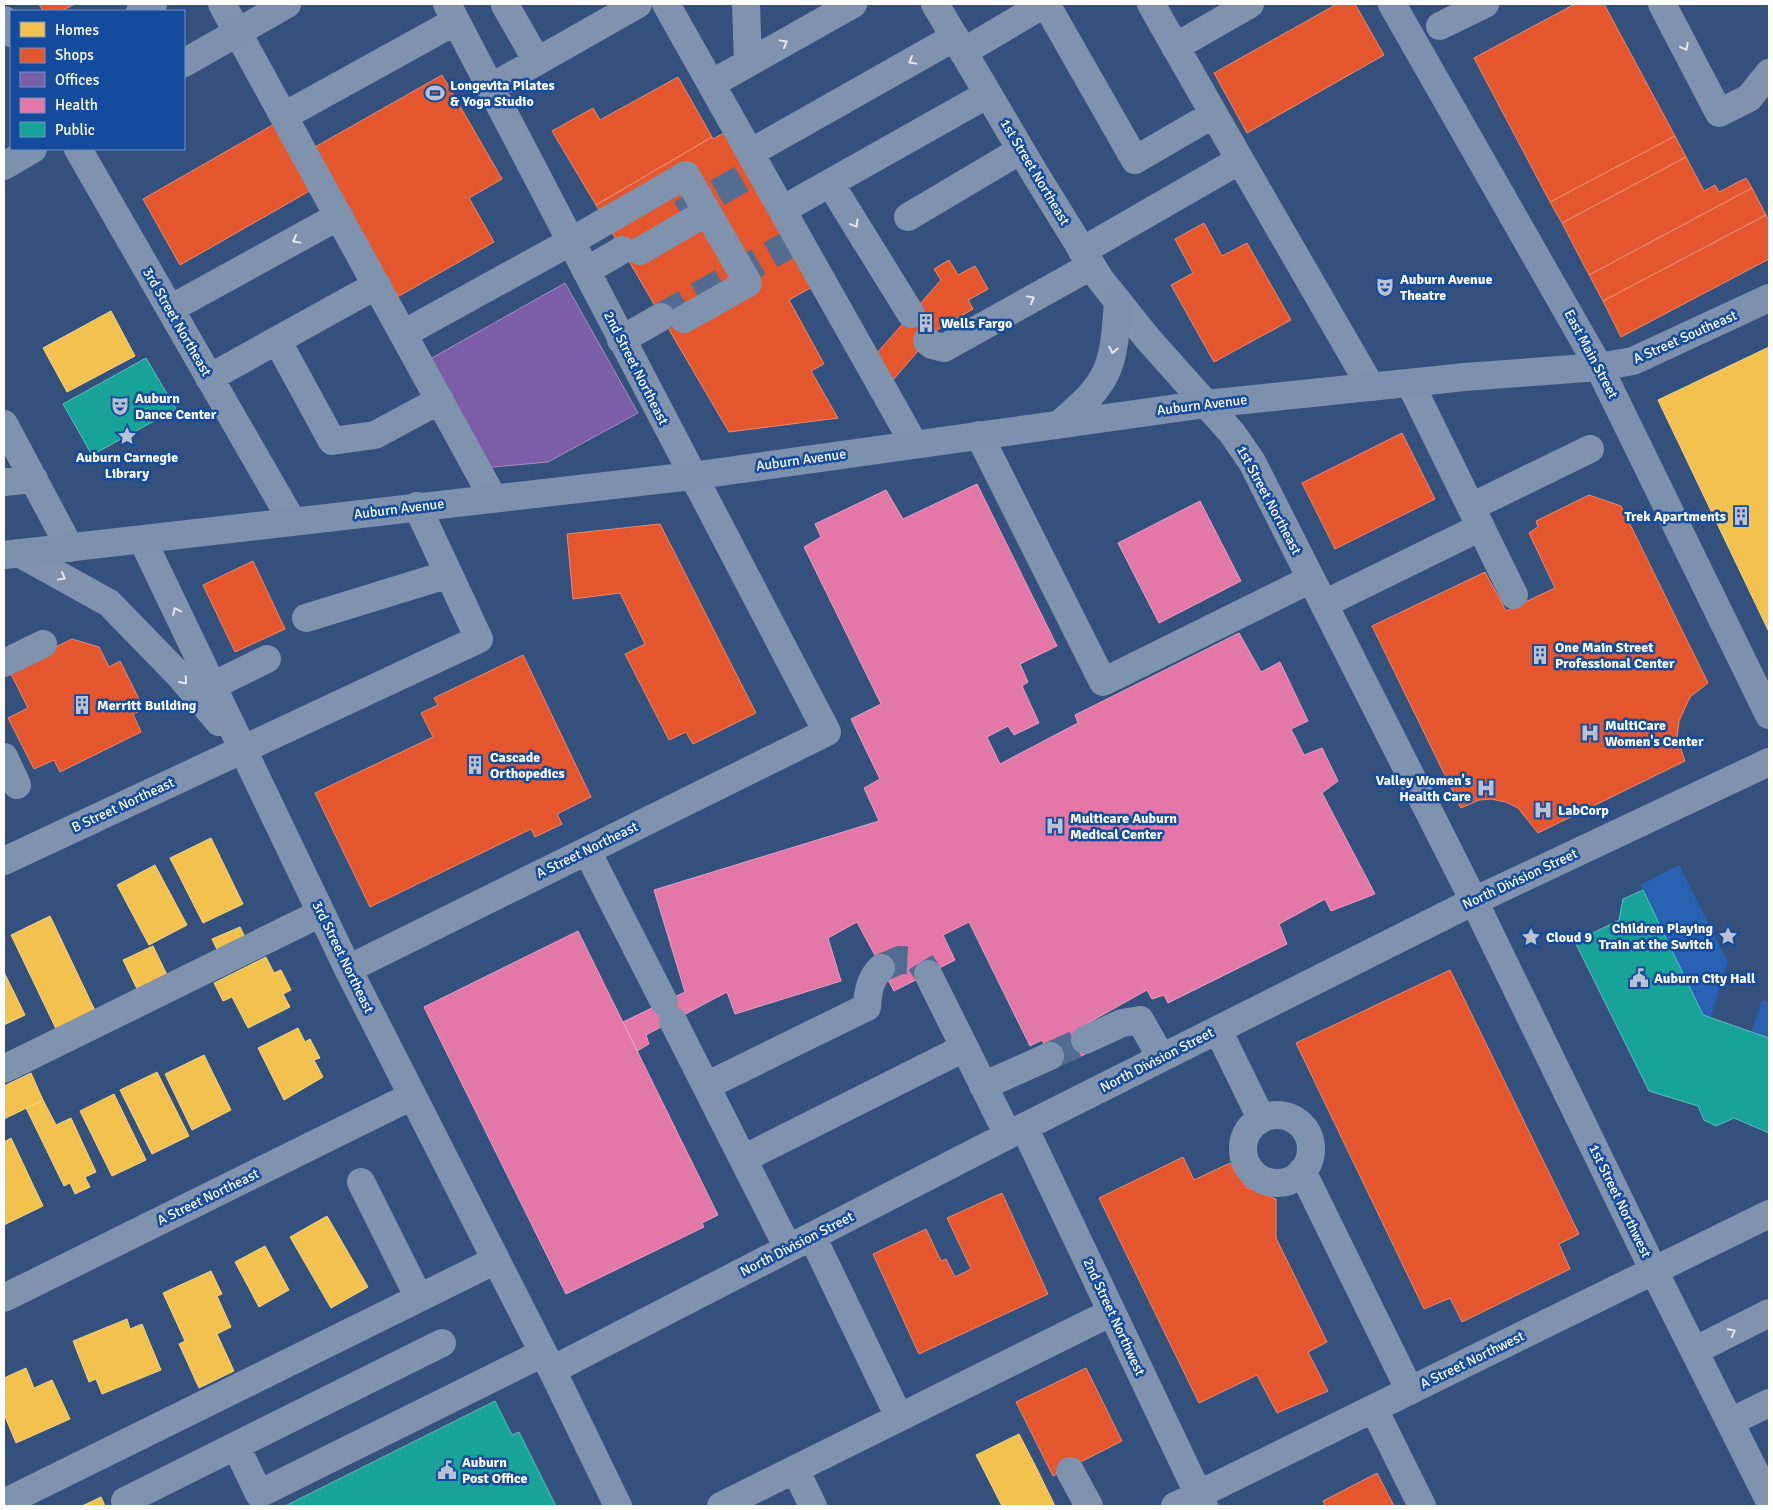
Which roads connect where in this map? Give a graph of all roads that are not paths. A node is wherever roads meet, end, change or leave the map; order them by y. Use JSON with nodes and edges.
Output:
{"nodes":[{"id":1,"x":153,"y":4,"type":"edge"},
{"id":2,"x":222,"y":4,"type":"edge"},
{"id":3,"x":287,"y":4,"type":"edge"},
{"id":4,"x":507,"y":4,"type":"edge"},
{"id":5,"x":638,"y":4,"type":"edge"},
{"id":6,"x":666,"y":4,"type":"edge"},
{"id":7,"x":746,"y":4,"type":"edge"},
{"id":8,"x":853,"y":4,"type":"edge"},
{"id":9,"x":935,"y":4,"type":"edge"},
{"id":10,"x":1045,"y":4,"type":"edge"},
{"id":11,"x":1151,"y":4,"type":"edge"},
{"id":12,"x":1250,"y":4,"type":"edge"},
{"id":13,"x":1392,"y":4,"type":"edge"},
{"id":14,"x":1485,"y":4,"type":"edge"},
{"id":15,"x":1662,"y":4,"type":"edge"},
{"id":16,"x":142,"y":10,"type":"edge"},
{"id":17,"x":451,"y":12,"type":"edge"},
{"id":18,"x":4,"y":20,"type":"edge"},
{"id":19,"x":1440,"y":26,"type":"dead end"},
{"id":20,"x":10,"y":31,"type":"edge"},
{"id":21,"x":238,"y":32,"type":"junction"},
{"id":22,"x":959,"y":44,"type":"junction"},
{"id":23,"x":1175,"y":47,"type":"junction"},
{"id":24,"x":537,"y":61,"type":"junction"},
{"id":25,"x":185,"y":62,"type":"edge"},
{"id":26,"x":748,"y":63,"type":"junction"},
{"id":27,"x":1767,"y":83,"type":"edge"},
{"id":28,"x":711,"y":84,"type":"junction"},
{"id":29,"x":490,"y":88,"type":"junction"},
{"id":30,"x":988,"y":94,"type":"junction"},
{"id":31,"x":1214,"y":114,"type":"junction"},
{"id":32,"x":284,"y":116,"type":"junction"},
{"id":33,"x":31,"y":150,"type":"edge"},
{"id":34,"x":79,"y":150,"type":"edge"},
{"id":35,"x":1021,"y":150,"type":"junction"},
{"id":36,"x":1240,"y":160,"type":"junction"},
{"id":37,"x":752,"y":165,"type":"junction"},
{"id":38,"x":4,"y":166,"type":"edge"},
{"id":39,"x":830,"y":183,"type":"junction"},
{"id":40,"x":782,"y":210,"type":"junction"},
{"id":41,"x":707,"y":212,"type":"junction"},
{"id":42,"x":339,"y":216,"type":"junction"},
{"id":43,"x":908,"y":217,"type":"dead end"},
{"id":44,"x":570,"y":242,"type":"junction"},
{"id":45,"x":1087,"y":258,"type":"junction"},
{"id":46,"x":586,"y":271,"type":"junction"},
{"id":47,"x":377,"y":285,"type":"junction"},
{"id":48,"x":1769,"y":298,"type":"edge"},
{"id":49,"x":1118,"y":302,"type":"junction"},
{"id":50,"x":170,"y":309,"type":"junction"},
{"id":51,"x":910,"y":314,"type":"dead end"},
{"id":52,"x":403,"y":334,"type":"junction"},
{"id":53,"x":277,"y":340,"type":"junction"},
{"id":54,"x":621,"y":340,"type":"junction"},
{"id":55,"x":927,"y":341,"type":"dead end"},
{"id":56,"x":1599,"y":366,"type":"junction"},
{"id":57,"x":209,"y":378,"type":"junction"},
{"id":58,"x":1410,"y":383,"type":"junction"},
{"id":59,"x":1371,"y":387,"type":"junction"},
{"id":60,"x":440,"y":400,"type":"junction"},
{"id":61,"x":1206,"y":404,"type":"junction"},
{"id":62,"x":4,"y":424,"type":"edge"},
{"id":63,"x":1058,"y":425,"type":"junction"},
{"id":64,"x":979,"y":435,"type":"junction"},
{"id":65,"x":914,"y":444,"type":"junction"},
{"id":66,"x":1590,"y":449,"type":"dead end"},
{"id":67,"x":692,"y":476,"type":"junction"},
{"id":68,"x":34,"y":479,"type":"junction"},
{"id":69,"x":4,"y":482,"type":"edge"},
{"id":70,"x":494,"y":498,"type":"junction"},
{"id":71,"x":417,"y":506,"type":"junction"},
{"id":72,"x":1476,"y":517,"type":"junction"},
{"id":73,"x":292,"y":521,"type":"junction"},
{"id":74,"x":142,"y":541,"type":"junction"},
{"id":75,"x":70,"y":548,"type":"junction"},
{"id":76,"x":12,"y":554,"type":"edge"},
{"id":77,"x":449,"y":574,"type":"junction"},
{"id":78,"x":1311,"y":580,"type":"junction"},
{"id":79,"x":1514,"y":595,"type":"dead end"},
{"id":80,"x":1324,"y":604,"type":"junction"},
{"id":81,"x":306,"y":618,"type":"dead end"},
{"id":82,"x":43,"y":644,"type":"dead end"},
{"id":83,"x":267,"y":659,"type":"dead end"},
{"id":84,"x":4,"y":663,"type":"edge"},
{"id":85,"x":212,"y":686,"type":"junction"},
{"id":86,"x":1769,"y":715,"type":"edge"},
{"id":87,"x":826,"y":732,"type":"joint"},
{"id":88,"x":243,"y":750,"type":"junction"},
{"id":89,"x":4,"y":757,"type":"edge"},
{"id":90,"x":1769,"y":762,"type":"edge"},
{"id":91,"x":18,"y":785,"type":"dead end"},
{"id":92,"x":587,"y":850,"type":"junction"},
{"id":93,"x":4,"y":861,"type":"edge"},
{"id":94,"x":1474,"y":901,"type":"junction"},
{"id":95,"x":321,"y":912,"type":"junction"},
{"id":96,"x":881,"y":968,"type":"tunnel mouth"},
{"id":97,"x":348,"y":969,"type":"junction"},
{"id":98,"x":928,"y":974,"type":"tunnel mouth"},
{"id":99,"x":1218,"y":1030,"type":"junction"},
{"id":100,"x":1084,"y":1040,"type":"tunnel mouth"},
{"id":101,"x":964,"y":1048,"type":"junction"},
{"id":102,"x":1050,"y":1056,"type":"tunnel mouth"},
{"id":103,"x":1162,"y":1057,"type":"junction"},
{"id":104,"x":4,"y":1069,"type":"edge"},
{"id":105,"x":706,"y":1086,"type":"junction"},
{"id":106,"x":983,"y":1086,"type":"junction"},
{"id":107,"x":412,"y":1096,"type":"junction"},
{"id":108,"x":1261,"y":1118,"type":"junction"},
{"id":109,"x":1016,"y":1131,"type":"junction"},
{"id":110,"x":743,"y":1159,"type":"junction"},
{"id":111,"x":1302,"y":1171,"type":"junction"},
{"id":112,"x":360,"y":1182,"type":"dead end"},
{"id":113,"x":1769,"y":1214,"type":"edge"},
{"id":114,"x":812,"y":1236,"type":"junction"},
{"id":115,"x":788,"y":1248,"type":"junction"},
{"id":116,"x":496,"y":1260,"type":"junction"},
{"id":117,"x":1654,"y":1271,"type":"junction"},
{"id":118,"x":4,"y":1298,"type":"edge"},
{"id":119,"x":419,"y":1298,"type":"junction"},
{"id":120,"x":1112,"y":1312,"type":"junction"},
{"id":121,"x":1769,"y":1313,"type":"edge"},
{"id":122,"x":442,"y":1343,"type":"dead end"},
{"id":123,"x":1694,"y":1351,"type":"junction"},
{"id":124,"x":548,"y":1361,"type":"junction"},
{"id":125,"x":1410,"y":1391,"type":"junction"},
{"id":126,"x":1769,"y":1403,"type":"edge"},
{"id":127,"x":1374,"y":1409,"type":"junction"},
{"id":128,"x":899,"y":1417,"type":"junction"},
{"id":129,"x":1730,"y":1422,"type":"junction"},
{"id":130,"x":236,"y":1446,"type":"junction"},
{"id":131,"x":794,"y":1470,"type":"junction"},
{"id":132,"x":1070,"y":1471,"type":"dead end"},
{"id":133,"x":1769,"y":1498,"type":"edge"},
{"id":134,"x":255,"y":1500,"type":"edge"},
{"id":135,"x":125,"y":1501,"type":"dead end"},
{"id":136,"x":1193,"y":1502,"type":"edge"},
{"id":137,"x":4,"y":1503,"type":"edge"},
{"id":138,"x":618,"y":1506,"type":"edge"},
{"id":139,"x":721,"y":1506,"type":"edge"},
{"id":140,"x":813,"y":1506,"type":"edge"},
{"id":141,"x":1089,"y":1506,"type":"edge"},
{"id":142,"x":1422,"y":1506,"type":"edge"}],
"edges":[{"from":1,"to":16,"type":"street"},
{"from":2,"to":21,"type":"street"},
{"from":3,"to":21,"type":"main road"},
{"from":4,"to":24,"type":"street"},
{"from":5,"to":24,"type":"street"},
{"from":6,"to":28,"type":"street"},
{"from":7,"to":26,"type":"street"},
{"from":26,"to":8,"type":"street","one_way":true},
{"from":9,"to":22,"type":"street","name":"1st Street Northeast"},
{"from":10,"to":22,"type":"street"},
{"from":10,"to":31,"type":"street"},
{"from":11,"to":23,"type":"street"},
{"from":12,"to":23,"type":"street"},
{"from":13,"to":56,"type":"main road","name":"East Main Street"},
{"from":14,"to":19,"type":"street"},
{"from":15,"to":27,"type":"street","one_way":true},
{"from":17,"to":29,"type":"street","name":"2nd Street Northeast"},
{"from":17,"to":32,"type":"street"},
{"from":18,"to":20,"type":"street"},
{"from":21,"to":25,"type":"main road"},
{"from":21,"to":32,"type":"street"},
{"from":22,"to":30,"type":"street","name":"1st Street Northeast"},
{"from":22,"to":37,"type":"street","one_way":true},
{"from":23,"to":31,"type":"street"},
{"from":24,"to":29,"type":"street"},
{"from":26,"to":28,"type":"street"},
{"from":28,"to":37,"type":"street"},
{"from":29,"to":44,"type":"street","name":"2nd Street Northeast"},
{"from":30,"to":35,"type":"street","name":"1st Street Northeast"},
{"from":30,"to":39,"type":"street"},
{"from":31,"to":36,"type":"street"},
{"from":32,"to":42,"type":"street"},
{"from":33,"to":38,"type":"main road"},
{"from":34,"to":50,"type":"street","name":"3rd Street Northeast"},
{"from":35,"to":43,"type":"street"},
{"from":35,"to":45,"type":"street","name":"1st Street Northeast"},
{"from":36,"to":45,"type":"street"},
{"from":36,"to":59,"type":"street"},
{"from":37,"to":40,"type":"street"},
{"from":39,"to":40,"type":"street"},
{"from":39,"to":51,"type":"street","one_way":true},
{"from":40,"to":65,"type":"street"},
{"from":41,"to":44,"type":"street"},
{"from":41,"to":46,"type":"street"},
{"from":41,"to":54,"type":"street"},
{"from":42,"to":47,"type":"street"},
{"from":42,"to":50,"type":"street","one_way":true},
{"from":44,"to":46,"type":"street","name":"2nd Street Northeast"},
{"from":44,"to":52,"type":"street"},
{"from":45,"to":49,"type":"street","name":"1st Street Northeast"},
{"from":55,"to":45,"type":"street","one_way":true},
{"from":46,"to":54,"type":"street","name":"2nd Street Northeast"},
{"from":47,"to":52,"type":"street"},
{"from":47,"to":53,"type":"street"},
{"from":48,"to":56,"type":"main road","name":"A Street Southeast"},
{"from":49,"to":61,"type":"street","name":"1st Street Northeast"},
{"from":49,"to":63,"type":"main road","one_way":true},
{"from":50,"to":57,"type":"street","name":"3rd Street Northeast"},
{"from":52,"to":60,"type":"street"},
{"from":53,"to":57,"type":"street"},
{"from":53,"to":60,"type":"street"},
{"from":54,"to":67,"type":"street","name":"2nd Street Northeast"},
{"from":56,"to":58,"type":"main road","name":"Auburn Avenue"},
{"from":56,"to":86,"type":"main road","name":"East Main Street"},
{"from":57,"to":73,"type":"street","name":"3rd Street Northeast"},
{"from":58,"to":59,"type":"main road","name":"Auburn Avenue"},
{"from":58,"to":72,"type":"street"},
{"from":59,"to":61,"type":"main road","name":"Auburn Avenue"},
{"from":60,"to":70,"type":"street"},
{"from":61,"to":63,"type":"main road","name":"Auburn Avenue"},
{"from":61,"to":78,"type":"street","name":"1st Street Northeast"},
{"from":62,"to":68,"type":"street"},
{"from":63,"to":64,"type":"main road","name":"Auburn Avenue"},
{"from":64,"to":65,"type":"main road","name":"Auburn Avenue"},
{"from":64,"to":78,"type":"street"},
{"from":65,"to":67,"type":"main road","name":"Auburn Avenue"},
{"from":66,"to":72,"type":"street"},
{"from":67,"to":70,"type":"main road","name":"Auburn Avenue"},
{"from":67,"to":87,"type":"street","name":"2nd Street Northeast"},
{"from":68,"to":69,"type":"street"},
{"from":68,"to":75,"type":"street"},
{"from":70,"to":71,"type":"main road","name":"Auburn Avenue"},
{"from":71,"to":73,"type":"main road","name":"Auburn Avenue"},
{"from":71,"to":77,"type":"street"},
{"from":72,"to":79,"type":"street"},
{"from":72,"to":80,"type":"street"},
{"from":73,"to":74,"type":"main road","name":"Auburn Avenue"},
{"from":74,"to":75,"type":"main road","name":"Auburn Avenue"},
{"from":85,"to":74,"type":"street","name":"3rd Street Northeast","one_way":true},
{"from":75,"to":76,"type":"main road","name":"Auburn Avenue"},
{"from":76,"to":88,"type":"street","one_way":true},
{"from":77,"to":81,"type":"street"},
{"from":77,"to":88,"type":"street","name":"B Street Northeast"},
{"from":78,"to":80,"type":"street","name":"1st Street Northeast"},
{"from":80,"to":94,"type":"street","name":"1st Street Northeast"},
{"from":82,"to":84,"type":"street"},
{"from":83,"to":85,"type":"street"},
{"from":85,"to":88,"type":"street","name":"3rd Street Northeast"},
{"from":87,"to":92,"type":"street","name":"A Street Northeast"},
{"from":88,"to":93,"type":"street","name":"B Street Northeast"},
{"from":88,"to":95,"type":"street","name":"3rd Street Northeast"},
{"from":89,"to":91,"type":"street"},
{"from":90,"to":94,"type":"street","name":"North Division Street"},
{"from":92,"to":97,"type":"street","name":"A Street Northeast"},
{"from":92,"to":105,"type":"street"},
{"from":94,"to":99,"type":"street","name":"North Division Street"},
{"from":94,"to":117,"type":"street","name":"1st Street Northwest"},
{"from":95,"to":97,"type":"street","name":"3rd Street Northeast"},
{"from":95,"to":104,"type":"street"},
{"from":96,"to":105,"type":"street"},
{"from":97,"to":107,"type":"street","name":"3rd Street Northeast"},
{"from":98,"to":101,"type":"street","name":"2nd Street Northwest"},
{"from":99,"to":103,"type":"street","name":"North Division Street"},
{"from":99,"to":108,"type":"street"},
{"from":100,"to":103,"type":"street"},
{"from":101,"to":106,"type":"street","name":"2nd Street Northwest"},
{"from":101,"to":110,"type":"street"},
{"from":102,"to":106,"type":"street"},
{"from":103,"to":109,"type":"street","name":"North Division Street"},
{"from":105,"to":110,"type":"street"},
{"from":106,"to":109,"type":"street","name":"2nd Street Northwest"},
{"from":107,"to":116,"type":"street","name":"3rd Street Northeast"},
{"from":107,"to":118,"type":"street","name":"A Street Northeast"},
{"from":108,"to":111,"type":"street"},
{"from":108,"to":111,"type":"street"},
{"from":109,"to":114,"type":"street","name":"North Division Street"},
{"from":109,"to":120,"type":"street","name":"2nd Street Northwest"},
{"from":110,"to":115,"type":"street"},
{"from":111,"to":125,"type":"street"},
{"from":112,"to":119,"type":"street"},
{"from":113,"to":117,"type":"street","name":"A Street Northwest"},
{"from":114,"to":115,"type":"street","name":"North Division Street"},
{"from":114,"to":128,"type":"street"},
{"from":115,"to":124,"type":"street","name":"North Division Street"},
{"from":116,"to":119,"type":"street"},
{"from":116,"to":124,"type":"street","name":"3rd Street Northeast"},
{"from":117,"to":123,"type":"street","name":"1st Street Northwest"},
{"from":117,"to":125,"type":"street","name":"A Street Northwest"},
{"from":119,"to":137,"type":"street"},
{"from":120,"to":128,"type":"street"},
{"from":120,"to":136,"type":"street","name":"2nd Street Northwest"},
{"from":123,"to":121,"type":"street","one_way":true},
{"from":122,"to":130,"type":"street"},
{"from":123,"to":129,"type":"street","name":"1st Street Northwest"},
{"from":124,"to":134,"type":"street","name":"North Division Street"},
{"from":124,"to":138,"type":"street","name":"3rd Street Northeast"},
{"from":125,"to":127,"type":"street","name":"A Street Northwest"},
{"from":126,"to":129,"type":"street"},
{"from":127,"to":136,"type":"street","name":"A Street Northwest"},
{"from":127,"to":142,"type":"street"},
{"from":128,"to":131,"type":"street"},
{"from":129,"to":133,"type":"street","name":"1st Street Northwest"},
{"from":130,"to":134,"type":"street"},
{"from":130,"to":135,"type":"street"},
{"from":131,"to":139,"type":"street"},
{"from":131,"to":140,"type":"street"},
{"from":132,"to":141,"type":"street"}]}
